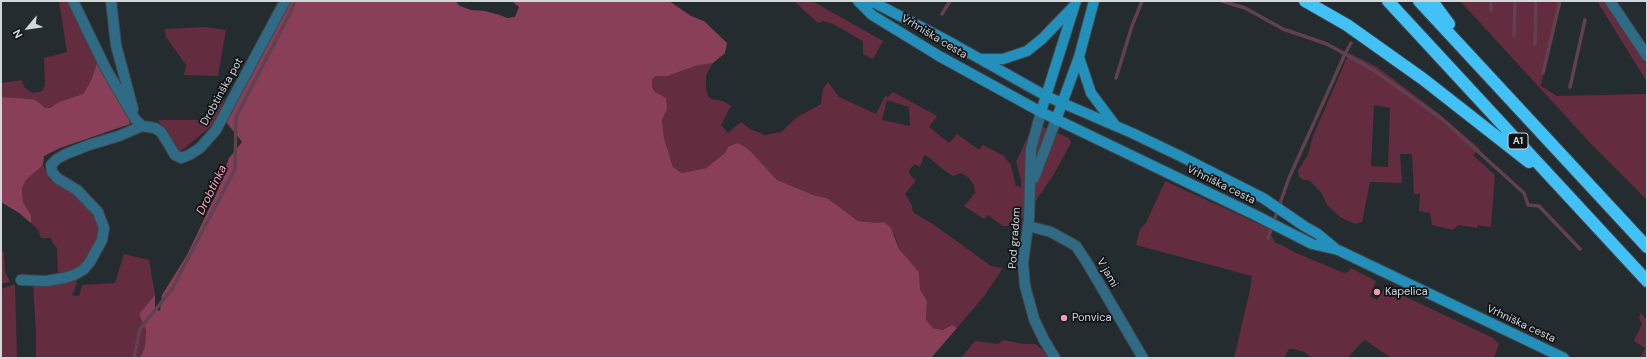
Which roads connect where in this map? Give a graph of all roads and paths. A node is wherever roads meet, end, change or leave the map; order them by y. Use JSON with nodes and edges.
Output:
{"nodes":[{"id":1,"x":73,"y":1,"type":"edge"},
{"id":2,"x":111,"y":1,"type":"edge"},
{"id":3,"x":285,"y":1,"type":"edge"},
{"id":4,"x":858,"y":1,"type":"edge"},
{"id":5,"x":1094,"y":1,"type":"edge"},
{"id":6,"x":1305,"y":1,"type":"edge"},
{"id":7,"x":1388,"y":1,"type":"edge"},
{"id":8,"x":1419,"y":1,"type":"edge"},
{"id":9,"x":1432,"y":1,"type":"edge"},
{"id":10,"x":1610,"y":1,"type":"edge"},
{"id":11,"x":1075,"y":4,"type":"edge"},
{"id":12,"x":1647,"y":56,"type":"edge"},
{"id":13,"x":1079,"y":57,"type":"junction"},
{"id":14,"x":980,"y":59,"type":"junction"},
{"id":15,"x":1478,"y":64,"type":"junction"},
{"id":16,"x":1046,"y":96,"type":"junction"},
{"id":17,"x":1061,"y":103,"type":"junction"},
{"id":18,"x":1041,"y":112,"type":"junction"},
{"id":19,"x":1056,"y":120,"type":"junction"},
{"id":20,"x":139,"y":122,"type":"junction"},
{"id":21,"x":1117,"y":126,"type":"junction"},
{"id":22,"x":1031,"y":186,"type":"junction"},
{"id":23,"x":1559,"y":186,"type":"junction"},
{"id":24,"x":1028,"y":226,"type":"junction"},
{"id":25,"x":1647,"y":248,"type":"edge"},
{"id":26,"x":1338,"y":250,"type":"junction"},
{"id":27,"x":20,"y":280,"type":"dead end"},
{"id":28,"x":1647,"y":281,"type":"edge"},
{"id":29,"x":1055,"y":358,"type":"edge"},
{"id":30,"x":1143,"y":358,"type":"edge"},
{"id":31,"x":1564,"y":358,"type":"edge"}],
"edges":[{"from":1,"to":20,"type":"street"},
{"from":2,"to":20,"type":"street"},
{"from":3,"to":20,"type":"street","name":"Drobtinška pot"},
{"from":4,"to":14,"type":"main road","name":"Vrhniška cesta"},
{"from":4,"to":18,"type":"main road","name":"Vrhniška cesta"},
{"from":5,"to":13,"type":"main road"},
{"from":6,"to":23,"type":"highway"},
{"from":7,"to":23,"type":"highway","number":"A1"},
{"from":8,"to":15,"type":"highway","number":"A1"},
{"from":9,"to":15,"type":"highway"},
{"from":10,"to":12,"type":"street"},
{"from":11,"to":14,"type":"main road"},
{"from":11,"to":16,"type":"main road"},
{"from":13,"to":17,"type":"main road"},
{"from":13,"to":21,"type":"main road"},
{"from":14,"to":16,"type":"main road","name":"Vrhniška cesta"},
{"from":15,"to":25,"type":"highway","number":"A1"},
{"from":16,"to":17,"type":"main road","name":"Vrhniška cesta"},
{"from":16,"to":18,"type":"main road"},
{"from":17,"to":19,"type":"main road"},
{"from":17,"to":21,"type":"main road","name":"Vrhniška cesta"},
{"from":18,"to":19,"type":"main road","name":"Vrhniška cesta"},
{"from":18,"to":22,"type":"street"},
{"from":19,"to":22,"type":"street"},
{"from":19,"to":26,"type":"main road","name":"Vrhniška cesta"},
{"from":20,"to":27,"type":"street"},
{"from":21,"to":26,"type":"main road","name":"Vrhniška cesta"},
{"from":22,"to":24,"type":"street","name":"Pod gradom"},
{"from":23,"to":28,"type":"highway","number":"A1"},
{"from":24,"to":29,"type":"street","name":"Pod gradom"},
{"from":24,"to":30,"type":"street","name":"V jami"},
{"from":26,"to":31,"type":"main road","name":"Vrhniška cesta"}]}
